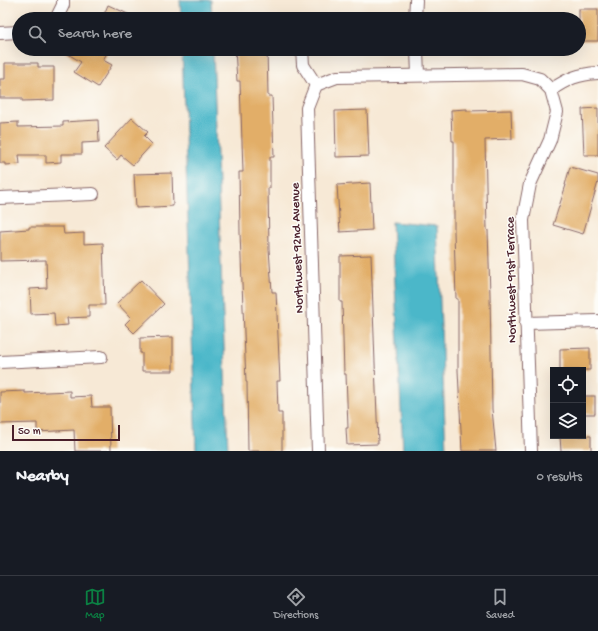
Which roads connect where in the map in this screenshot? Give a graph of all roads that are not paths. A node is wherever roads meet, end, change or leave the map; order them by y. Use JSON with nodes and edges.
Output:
{"nodes":[{"id":1,"x":63,"y":0,"type":"edge"},
{"id":2,"x":416,"y":0,"type":"edge"},
{"id":3,"x":60,"y":12,"type":"edge"},
{"id":4,"x":415,"y":12,"type":"edge"},
{"id":5,"x":12,"y":32,"type":"edge"},
{"id":6,"x":0,"y":33,"type":"edge"},
{"id":7,"x":303,"y":56,"type":"edge"},
{"id":8,"x":417,"y":56,"type":"edge"},
{"id":9,"x":598,"y":74,"type":"edge"},
{"id":10,"x":418,"y":76,"type":"junction"},
{"id":11,"x":316,"y":85,"type":"junction"},
{"id":12,"x":551,"y":90,"type":"junction"},
{"id":13,"x":93,"y":194,"type":"dead end"},
{"id":14,"x":0,"y":198,"type":"edge"},
{"id":15,"x":598,"y":321,"type":"edge"},
{"id":16,"x":526,"y":323,"type":"junction"},
{"id":17,"x":101,"y":357,"type":"dead end"},
{"id":18,"x":0,"y":362,"type":"edge"},
{"id":19,"x":318,"y":451,"type":"edge"},
{"id":20,"x":531,"y":451,"type":"edge"}],
"edges":[{"from":1,"to":3,"type":"street"},
{"from":2,"to":4,"type":"street"},
{"from":5,"to":6,"type":"street"},
{"from":7,"to":11,"type":"street"},
{"from":8,"to":10,"type":"street"},
{"from":9,"to":12,"type":"street"},
{"from":10,"to":11,"type":"street"},
{"from":10,"to":12,"type":"street"},
{"from":11,"to":19,"type":"street","name":"Northwest 92nd Avenue"},
{"from":12,"to":16,"type":"street","name":"Northwest 91st Terrace"},
{"from":13,"to":14,"type":"street"},
{"from":15,"to":16,"type":"street"},
{"from":16,"to":20,"type":"street","name":"Northwest 91st Terrace"},
{"from":17,"to":18,"type":"street"}]}
